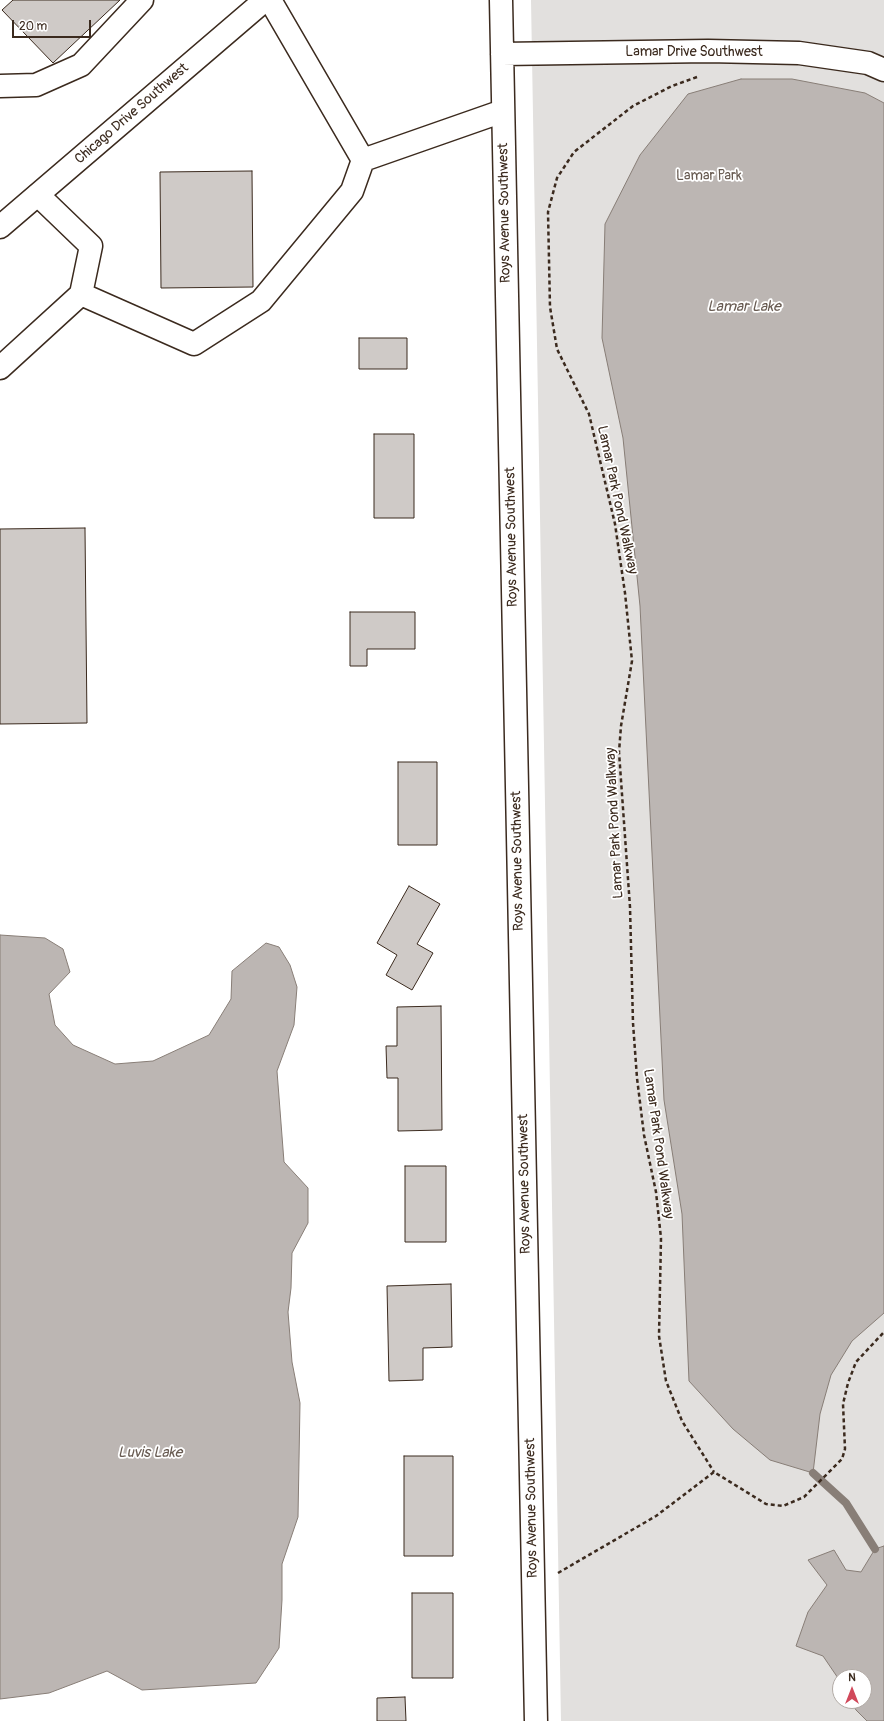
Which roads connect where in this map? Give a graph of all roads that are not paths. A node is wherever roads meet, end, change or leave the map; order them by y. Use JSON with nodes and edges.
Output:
{"nodes":[{"id":1,"x":142,"y":0,"type":"edge"},
{"id":2,"x":265,"y":0,"type":"edge"},
{"id":3,"x":270,"y":0,"type":"edge"},
{"id":4,"x":501,"y":0,"type":"edge"},
{"id":5,"x":502,"y":54,"type":"junction"},
{"id":6,"x":884,"y":70,"type":"edge"},
{"id":7,"x":0,"y":86,"type":"edge"},
{"id":8,"x":503,"y":111,"type":"junction"},
{"id":9,"x":363,"y":160,"type":"junction"},
{"id":10,"x":38,"y":195,"type":"junction"},
{"id":11,"x":0,"y":227,"type":"edge"},
{"id":12,"x":81,"y":294,"type":"junction"},
{"id":13,"x":0,"y":368,"type":"edge"},
{"id":14,"x":536,"y":1721,"type":"edge"}],
"edges":[{"from":1,"to":7,"type":"street"},
{"from":2,"to":10,"type":"street","name":"Chicago Drive Southwest"},
{"from":3,"to":9,"type":"street"},
{"from":4,"to":5,"type":"street","name":"Roys Avenue Southwest"},
{"from":5,"to":6,"type":"street","name":"Lamar Drive Southwest"},
{"from":5,"to":8,"type":"street","name":"Roys Avenue Southwest"},
{"from":8,"to":9,"type":"street"},
{"from":8,"to":14,"type":"street","name":"Roys Avenue Southwest"},
{"from":9,"to":12,"type":"street"},
{"from":10,"to":11,"type":"street","name":"Chicago Drive Southwest"},
{"from":10,"to":12,"type":"street"},
{"from":12,"to":13,"type":"street"}]}
